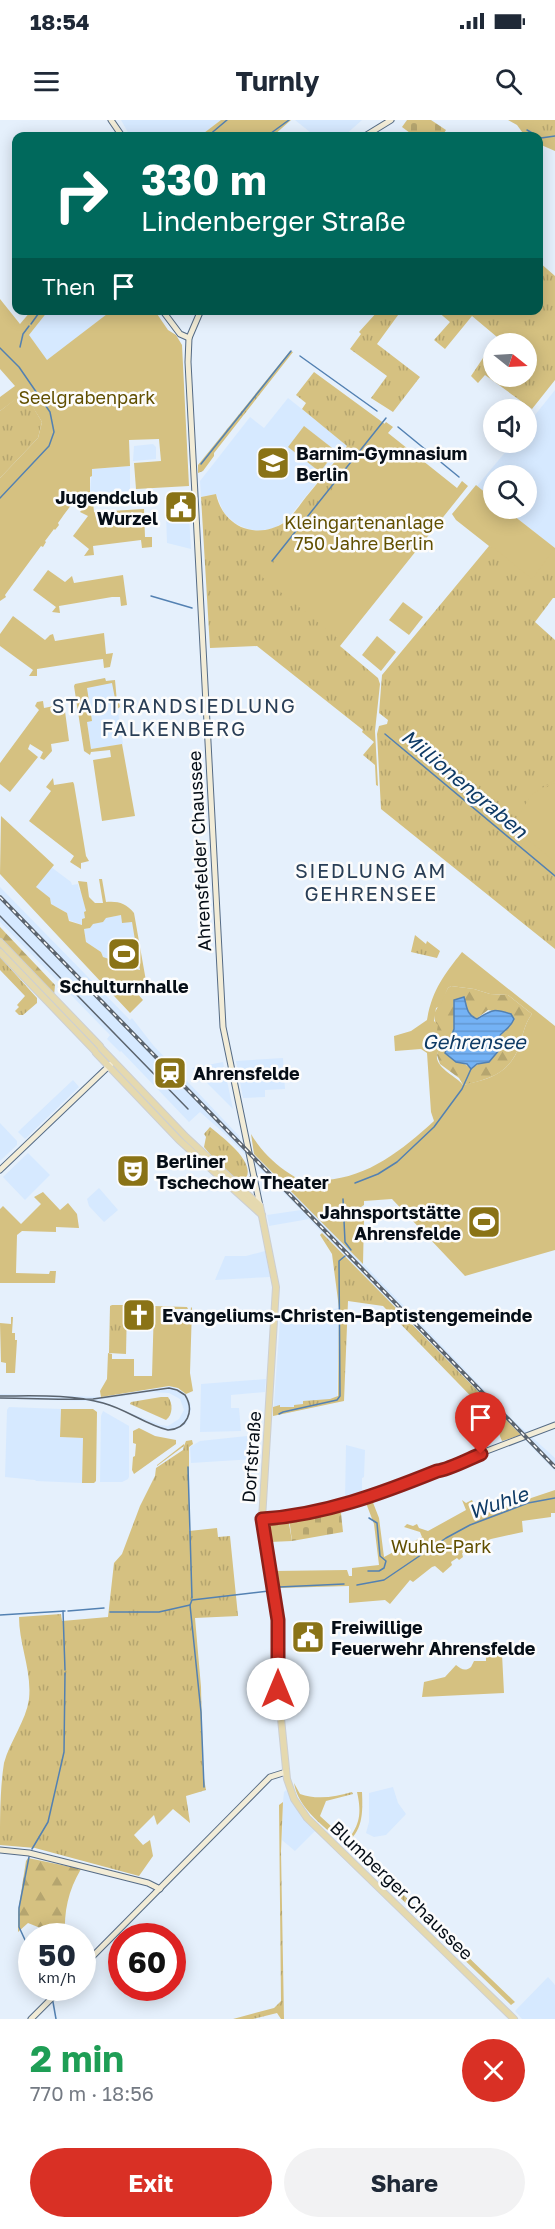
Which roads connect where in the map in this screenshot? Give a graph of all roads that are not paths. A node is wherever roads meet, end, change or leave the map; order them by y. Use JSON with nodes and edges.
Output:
{"nodes":[{"id":1,"x":391,"y":120,"type":"edge"},
{"id":2,"x":372,"y":132,"type":"edge"},
{"id":3,"x":166,"y":315,"type":"edge"},
{"id":4,"x":199,"y":315,"type":"edge"},
{"id":5,"x":189,"y":338,"type":"junction"},
{"id":6,"x":0,"y":942,"type":"edge"},
{"id":7,"x":0,"y":951,"type":"edge"},
{"id":8,"x":89,"y":1041,"type":"junction"},
{"id":9,"x":112,"y":1064,"type":"junction"},
{"id":10,"x":0,"y":1170,"type":"edge"},
{"id":11,"x":254,"y":1177,"type":"junction"},
{"id":12,"x":239,"y":1191,"type":"junction"},
{"id":13,"x":260,"y":1206,"type":"junction"},
{"id":14,"x":262,"y":1215,"type":"junction"},
{"id":15,"x":555,"y":1425,"type":"edge"},
{"id":16,"x":262,"y":1519,"type":"junction"},
{"id":17,"x":286,"y":1772,"type":"junction"},
{"id":18,"x":0,"y":1850,"type":"edge"},
{"id":19,"x":160,"y":1889,"type":"junction"},
{"id":20,"x":96,"y":1953,"type":"edge"},
{"id":21,"x":49,"y":2001,"type":"edge"},
{"id":22,"x":31,"y":2019,"type":"edge"},
{"id":23,"x":514,"y":2019,"type":"edge"}],
"edges":[{"from":1,"to":2,"type":"main road"},
{"from":3,"to":5,"type":"main road"},
{"from":4,"to":5,"type":"main road"},
{"from":5,"to":11,"type":"main road","name":"Ahrensfelder Chaussee"},
{"from":6,"to":8,"type":"main road"},
{"from":7,"to":8,"type":"main road"},
{"from":8,"to":9,"type":"main road"},
{"from":9,"to":10,"type":"main road"},
{"from":9,"to":12,"type":"main road"},
{"from":11,"to":12,"type":"main road"},
{"from":11,"to":13,"type":"main road","name":"Ahrensfelder Chaussee"},
{"from":12,"to":13,"type":"main road"},
{"from":12,"to":14,"type":"main road"},
{"from":13,"to":14,"type":"main road","name":"Ahrensfelder Chaussee"},
{"from":14,"to":16,"type":"main road","name":"Dorfstraße"},
{"from":15,"to":16,"type":"main road"},
{"from":16,"to":17,"type":"main road","name":"Dorfstraße"},
{"from":17,"to":19,"type":"main road"},
{"from":17,"to":23,"type":"main road","name":"Blumberger Chaussee"},
{"from":18,"to":19,"type":"main road"},
{"from":19,"to":20,"type":"main road"},
{"from":21,"to":22,"type":"main road"}]}
